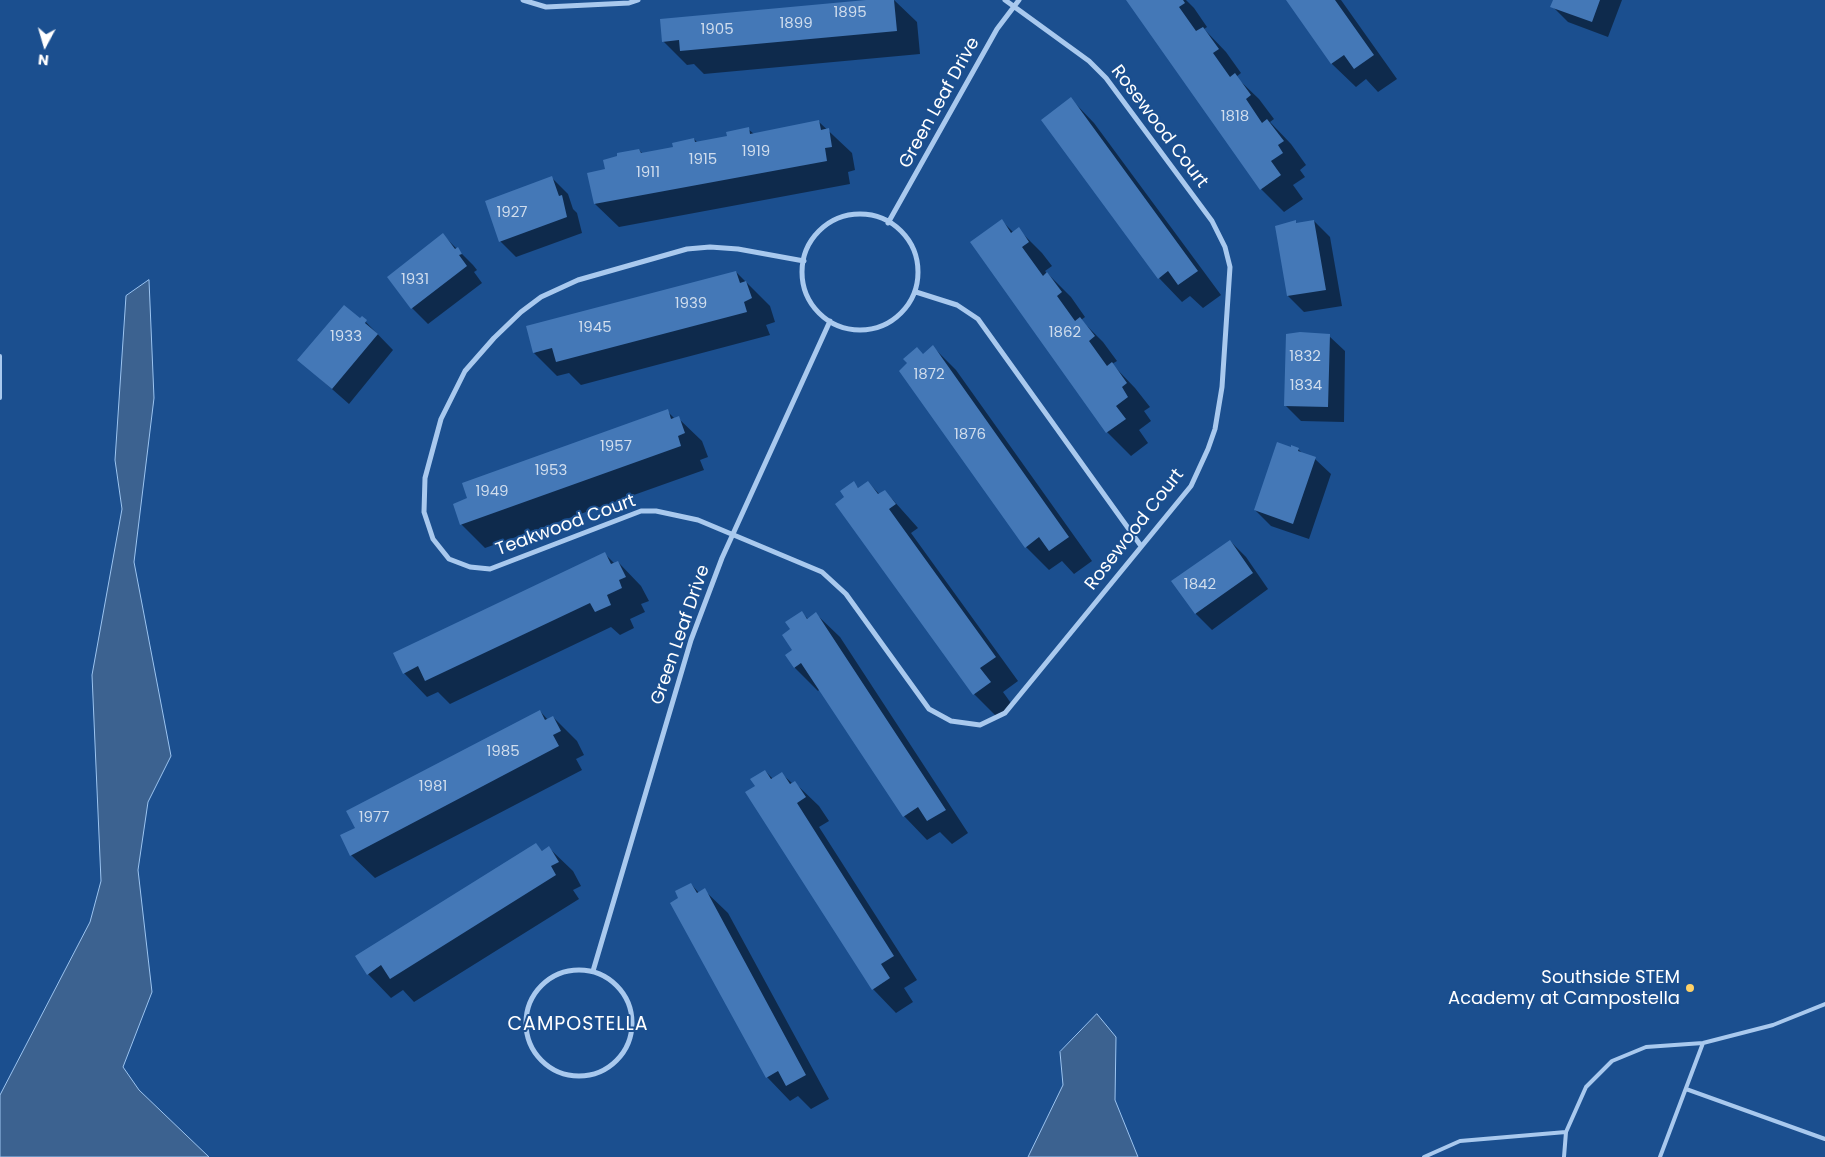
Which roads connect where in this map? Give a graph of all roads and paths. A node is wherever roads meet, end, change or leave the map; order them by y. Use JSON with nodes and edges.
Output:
{"nodes":[{"id":1,"x":523,"y":0,"type":"edge"},
{"id":2,"x":638,"y":0,"type":"edge"},
{"id":3,"x":1005,"y":0,"type":"edge"},
{"id":4,"x":1019,"y":0,"type":"edge"},
{"id":5,"x":1015,"y":5,"type":"junction"},
{"id":6,"x":888,"y":223,"type":"junction"},
{"id":7,"x":804,"y":262,"type":"junction"},
{"id":8,"x":916,"y":292,"type":"junction"},
{"id":9,"x":830,"y":321,"type":"junction"},
{"id":10,"x":0,"y":356,"type":"edge"},
{"id":11,"x":0,"y":398,"type":"edge"},
{"id":12,"x":734,"y":533,"type":"junction"},
{"id":13,"x":1141,"y":546,"type":"junction"},
{"id":14,"x":593,"y":971,"type":"junction"},
{"id":15,"x":1825,"y":1004,"type":"edge"},
{"id":16,"x":1703,"y":1043,"type":"junction"},
{"id":17,"x":1686,"y":1089,"type":"junction"},
{"id":18,"x":1566,"y":1132,"type":"junction"},
{"id":19,"x":1825,"y":1139,"type":"edge"},
{"id":20,"x":1424,"y":1157,"type":"edge"},
{"id":21,"x":1564,"y":1157,"type":"edge"},
{"id":22,"x":1660,"y":1157,"type":"edge"}],
"edges":[{"from":1,"to":2,"type":"street"},
{"from":3,"to":5,"type":"street","name":"Rosewood Court"},
{"from":4,"to":5,"type":"street","name":"Green Leaf Drive"},
{"from":5,"to":6,"type":"street","name":"Green Leaf Drive"},
{"from":5,"to":13,"type":"street","name":"Rosewood Court"},
{"from":6,"to":7,"type":"street"},
{"from":6,"to":8,"type":"street"},
{"from":7,"to":9,"type":"street"},
{"from":7,"to":12,"type":"street","name":"Teakwood Court"},
{"from":8,"to":9,"type":"street"},
{"from":8,"to":13,"type":"street"},
{"from":9,"to":12,"type":"street","name":"Green Leaf Drive"},
{"from":10,"to":11,"type":"lane"},
{"from":12,"to":13,"type":"street","name":"Rosewood Court"},
{"from":12,"to":14,"type":"street","name":"Green Leaf Drive"},
{"from":14,"to":14,"type":"street"},
{"from":15,"to":16,"type":"lane"},
{"from":16,"to":17,"type":"lane"},
{"from":16,"to":18,"type":"lane"},
{"from":17,"to":19,"type":"lane"},
{"from":17,"to":22,"type":"lane"},
{"from":18,"to":20,"type":"lane"},
{"from":18,"to":21,"type":"lane"}]}
